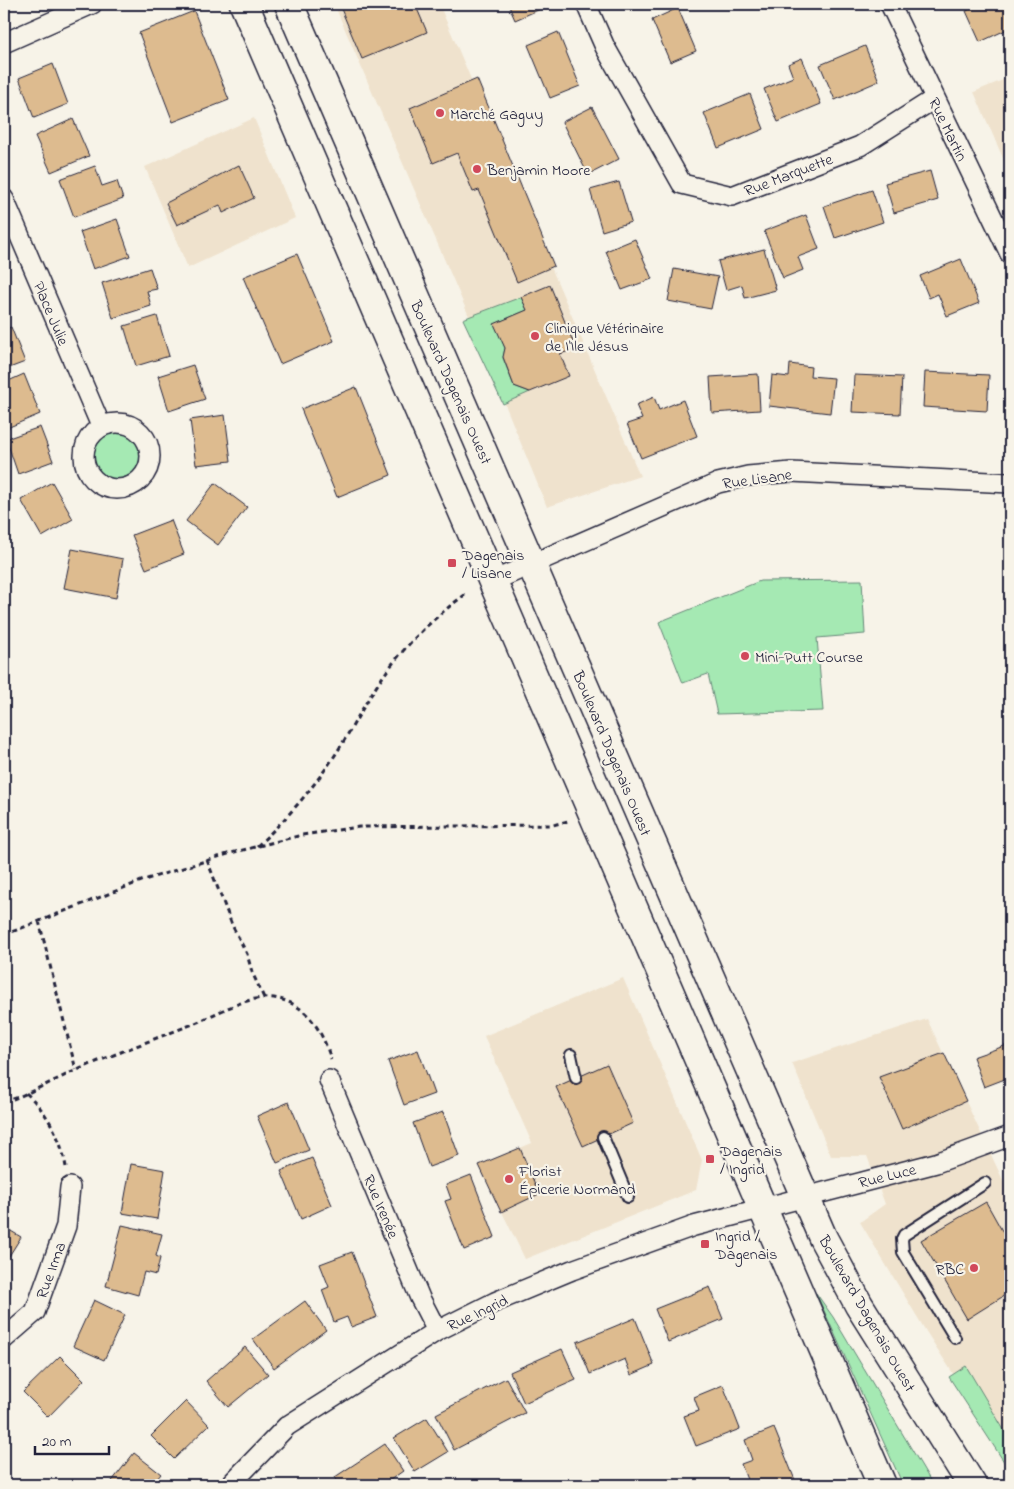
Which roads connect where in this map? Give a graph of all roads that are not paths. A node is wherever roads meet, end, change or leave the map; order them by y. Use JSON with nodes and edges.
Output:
{"nodes":[{"id":1,"x":92,"y":4,"type":"edge"},
{"id":2,"x":244,"y":4,"type":"edge"},
{"id":3,"x":289,"y":4,"type":"edge"},
{"id":4,"x":586,"y":4,"type":"edge"},
{"id":5,"x":890,"y":4,"type":"edge"},
{"id":6,"x":4,"y":43,"type":"edge"},
{"id":7,"x":934,"y":99,"type":"junction"},
{"id":8,"x":4,"y":199,"type":"edge"},
{"id":9,"x":1010,"y":254,"type":"edge"},
{"id":10,"x":101,"y":426,"type":"dead end"},
{"id":11,"x":1010,"y":483,"type":"edge"},
{"id":12,"x":531,"y":563,"type":"junction"},
{"id":13,"x":493,"y":581,"type":"junction"},
{"id":14,"x":571,"y":1055,"type":"dead end"},
{"id":15,"x":576,"y":1078,"type":"dead end"},
{"id":16,"x":329,"y":1080,"type":"road end"},
{"id":17,"x":1010,"y":1136,"type":"edge"},
{"id":18,"x":602,"y":1137,"type":"dead end"},
{"id":19,"x":985,"y":1183,"type":"dead end"},
{"id":20,"x":70,"y":1187,"type":"road end"},
{"id":21,"x":628,"y":1196,"type":"dead end"},
{"id":22,"x":806,"y":1196,"type":"junction"},
{"id":23,"x":762,"y":1207,"type":"junction"},
{"id":24,"x":436,"y":1331,"type":"junction"},
{"id":25,"x":955,"y":1338,"type":"dead end"},
{"id":26,"x":4,"y":1339,"type":"edge"},
{"id":27,"x":230,"y":1485,"type":"edge"},
{"id":28,"x":882,"y":1485,"type":"edge"},
{"id":29,"x":972,"y":1485,"type":"edge"}],
"edges":[{"from":1,"to":6,"type":"street"},
{"from":2,"to":13,"type":"main road"},
{"from":3,"to":12,"type":"main road","name":"Boulevard Dagenais Ouest"},
{"from":4,"to":7,"type":"street","name":"Rue Marquette"},
{"from":5,"to":7,"type":"street","name":"Rue Martin"},
{"from":7,"to":9,"type":"street","name":"Rue Martin"},
{"from":8,"to":10,"type":"street","name":"Place Julie"},
{"from":11,"to":12,"type":"street","name":"Rue Lisane"},
{"from":12,"to":13,"type":"street","name":"Rue Lisane"},
{"from":12,"to":22,"type":"main road","name":"Boulevard Dagenais Ouest"},
{"from":13,"to":23,"type":"main road"},
{"from":14,"to":15,"type":"lane"},
{"from":16,"to":24,"type":"street","name":"Rue Irenée"},
{"from":17,"to":22,"type":"street","name":"Rue Luce"},
{"from":18,"to":21,"type":"lane"},
{"from":19,"to":25,"type":"lane"},
{"from":20,"to":26,"type":"street","name":"Rue Irma"},
{"from":22,"to":23,"type":"street","name":"Rue Luce"},
{"from":22,"to":29,"type":"main road","name":"Boulevard Dagenais Ouest"},
{"from":23,"to":24,"type":"street","name":"Rue Ingrid"},
{"from":23,"to":28,"type":"main road"},
{"from":24,"to":27,"type":"street","name":"Rue Ingrid"}]}
